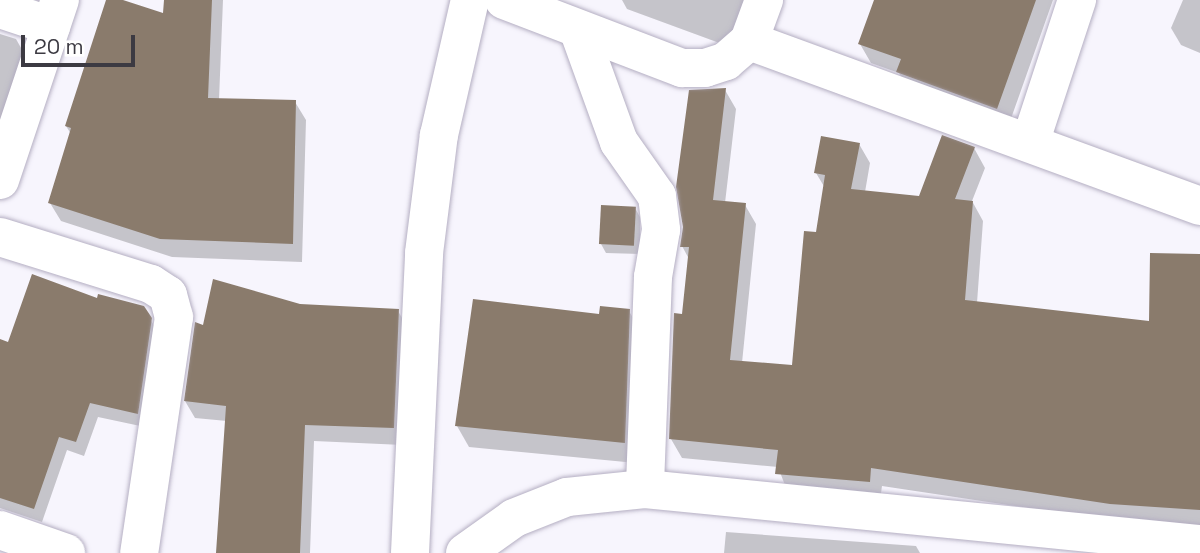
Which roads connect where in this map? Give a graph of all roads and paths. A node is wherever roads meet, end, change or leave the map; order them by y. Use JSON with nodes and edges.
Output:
{"nodes":[{"id":1,"x":470,"y":0,"type":"edge"},
{"id":2,"x":503,"y":0,"type":"edge"},
{"id":3,"x":764,"y":0,"type":"edge"},
{"id":4,"x":1077,"y":0,"type":"edge"},
{"id":5,"x":0,"y":9,"type":"edge"},
{"id":6,"x":56,"y":13,"type":"edge"},
{"id":7,"x":578,"y":29,"type":"junction"},
{"id":8,"x":749,"y":41,"type":"junction"},
{"id":9,"x":1030,"y":143,"type":"junction"},
{"id":10,"x":0,"y":180,"type":"edge"},
{"id":11,"x":1200,"y":206,"type":"edge"},
{"id":12,"x":0,"y":237,"type":"edge"},
{"id":13,"x":645,"y":489,"type":"junction"},
{"id":14,"x":0,"y":530,"type":"edge"},
{"id":15,"x":1200,"y":544,"type":"edge"},
{"id":16,"x":66,"y":553,"type":"edge"},
{"id":17,"x":139,"y":553,"type":"edge"},
{"id":18,"x":410,"y":553,"type":"edge"},
{"id":19,"x":465,"y":553,"type":"edge"}],
"edges":[{"from":1,"to":18,"type":"street"},
{"from":2,"to":7,"type":"street"},
{"from":3,"to":8,"type":"street"},
{"from":4,"to":9,"type":"street"},
{"from":5,"to":6,"type":"street"},
{"from":6,"to":10,"type":"street"},
{"from":7,"to":8,"type":"street"},
{"from":7,"to":13,"type":"street"},
{"from":8,"to":9,"type":"street"},
{"from":9,"to":11,"type":"street"},
{"from":12,"to":17,"type":"street"},
{"from":13,"to":15,"type":"street"},
{"from":13,"to":19,"type":"street"},
{"from":14,"to":16,"type":"street"}]}
